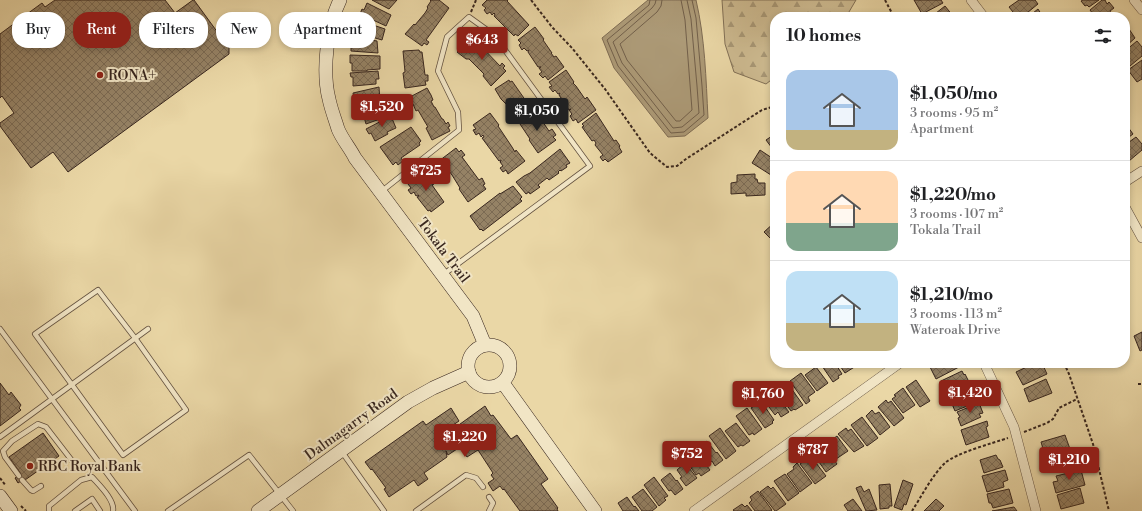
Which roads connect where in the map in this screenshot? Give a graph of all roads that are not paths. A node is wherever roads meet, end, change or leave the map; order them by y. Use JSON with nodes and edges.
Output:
{"nodes":[{"id":1,"x":340,"y":0,"type":"edge"},
{"id":2,"x":971,"y":0,"type":"edge"},
{"id":3,"x":1134,"y":0,"type":"edge"},
{"id":4,"x":1142,"y":10,"type":"edge"},
{"id":5,"x":980,"y":12,"type":"edge"},
{"id":6,"x":1142,"y":171,"type":"edge"},
{"id":7,"x":1130,"y":179,"type":"edge"},
{"id":8,"x":381,"y":192,"type":"junction"},
{"id":9,"x":1130,"y":216,"type":"edge"},
{"id":10,"x":1142,"y":238,"type":"edge"},
{"id":11,"x":443,"y":275,"type":"junction"},
{"id":12,"x":148,"y":328,"type":"dead end"},
{"id":13,"x":0,"y":329,"type":"edge"},
{"id":14,"x":135,"y":338,"type":"junction"},
{"id":15,"x":485,"y":345,"type":"junction"},
{"id":16,"x":893,"y":368,"type":"edge"},
{"id":17,"x":986,"y":368,"type":"edge"},
{"id":18,"x":469,"y":372,"type":"junction"},
{"id":19,"x":503,"y":383,"type":"junction"},
{"id":20,"x":72,"y":385,"type":"junction"},
{"id":21,"x":52,"y":400,"type":"junction"},
{"id":22,"x":0,"y":437,"type":"edge"},
{"id":23,"x":341,"y":451,"type":"junction"},
{"id":24,"x":73,"y":462,"type":"dead end"},
{"id":25,"x":41,"y":486,"type":"dead end"},
{"id":26,"x":483,"y":488,"type":"dead end"},
{"id":27,"x":280,"y":495,"type":"junction"},
{"id":28,"x":0,"y":496,"type":"edge"},
{"id":29,"x":489,"y":497,"type":"dead end"},
{"id":30,"x":11,"y":511,"type":"edge"},
{"id":31,"x":49,"y":511,"type":"edge"},
{"id":32,"x":75,"y":511,"type":"edge"},
{"id":33,"x":100,"y":511,"type":"edge"},
{"id":34,"x":113,"y":511,"type":"edge"},
{"id":35,"x":135,"y":511,"type":"edge"},
{"id":36,"x":168,"y":511,"type":"edge"},
{"id":37,"x":258,"y":511,"type":"edge"},
{"id":38,"x":293,"y":511,"type":"edge"},
{"id":39,"x":384,"y":511,"type":"edge"},
{"id":40,"x":416,"y":511,"type":"edge"},
{"id":41,"x":489,"y":511,"type":"edge"},
{"id":42,"x":595,"y":511,"type":"edge"},
{"id":43,"x":694,"y":511,"type":"edge"},
{"id":44,"x":1036,"y":511,"type":"edge"}],
"edges":[{"from":1,"to":8,"type":"street","name":"Tokala Trail"},
{"from":2,"to":5,"type":"street"},
{"from":3,"to":4,"type":"street"},
{"from":6,"to":7,"type":"street"},
{"from":8,"to":11,"type":"street","name":"Tokala Trail"},
{"from":8,"to":11,"type":"lane"},
{"from":9,"to":10,"type":"street"},
{"from":11,"to":15,"type":"street","name":"Tokala Trail"},
{"from":12,"to":14,"type":"lane"},
{"from":13,"to":21,"type":"lane"},
{"from":14,"to":20,"type":"lane"},
{"from":14,"to":20,"type":"lane"},
{"from":14,"to":20,"type":"lane"},
{"from":15,"to":18,"type":"street"},
{"from":15,"to":19,"type":"street"},
{"from":16,"to":43,"type":"street"},
{"from":17,"to":44,"type":"street"},
{"from":18,"to":19,"type":"street"},
{"from":18,"to":23,"type":"street","name":"Dalmagarry Road"},
{"from":19,"to":42,"type":"street"},
{"from":20,"to":21,"type":"lane"},
{"from":21,"to":22,"type":"lane"},
{"from":21,"to":35,"type":"lane"},
{"from":23,"to":27,"type":"street","name":"Dalmagarry Road"},
{"from":23,"to":39,"type":"lane"},
{"from":24,"to":25,"type":"lane"},
{"from":26,"to":40,"type":"lane"},
{"from":27,"to":36,"type":"lane"},
{"from":27,"to":37,"type":"street","name":"Dalmagarry Road"},
{"from":27,"to":38,"type":"lane"},
{"from":28,"to":30,"type":"street"},
{"from":29,"to":41,"type":"lane"},
{"from":31,"to":34,"type":"lane"},
{"from":32,"to":33,"type":"lane"}]}
